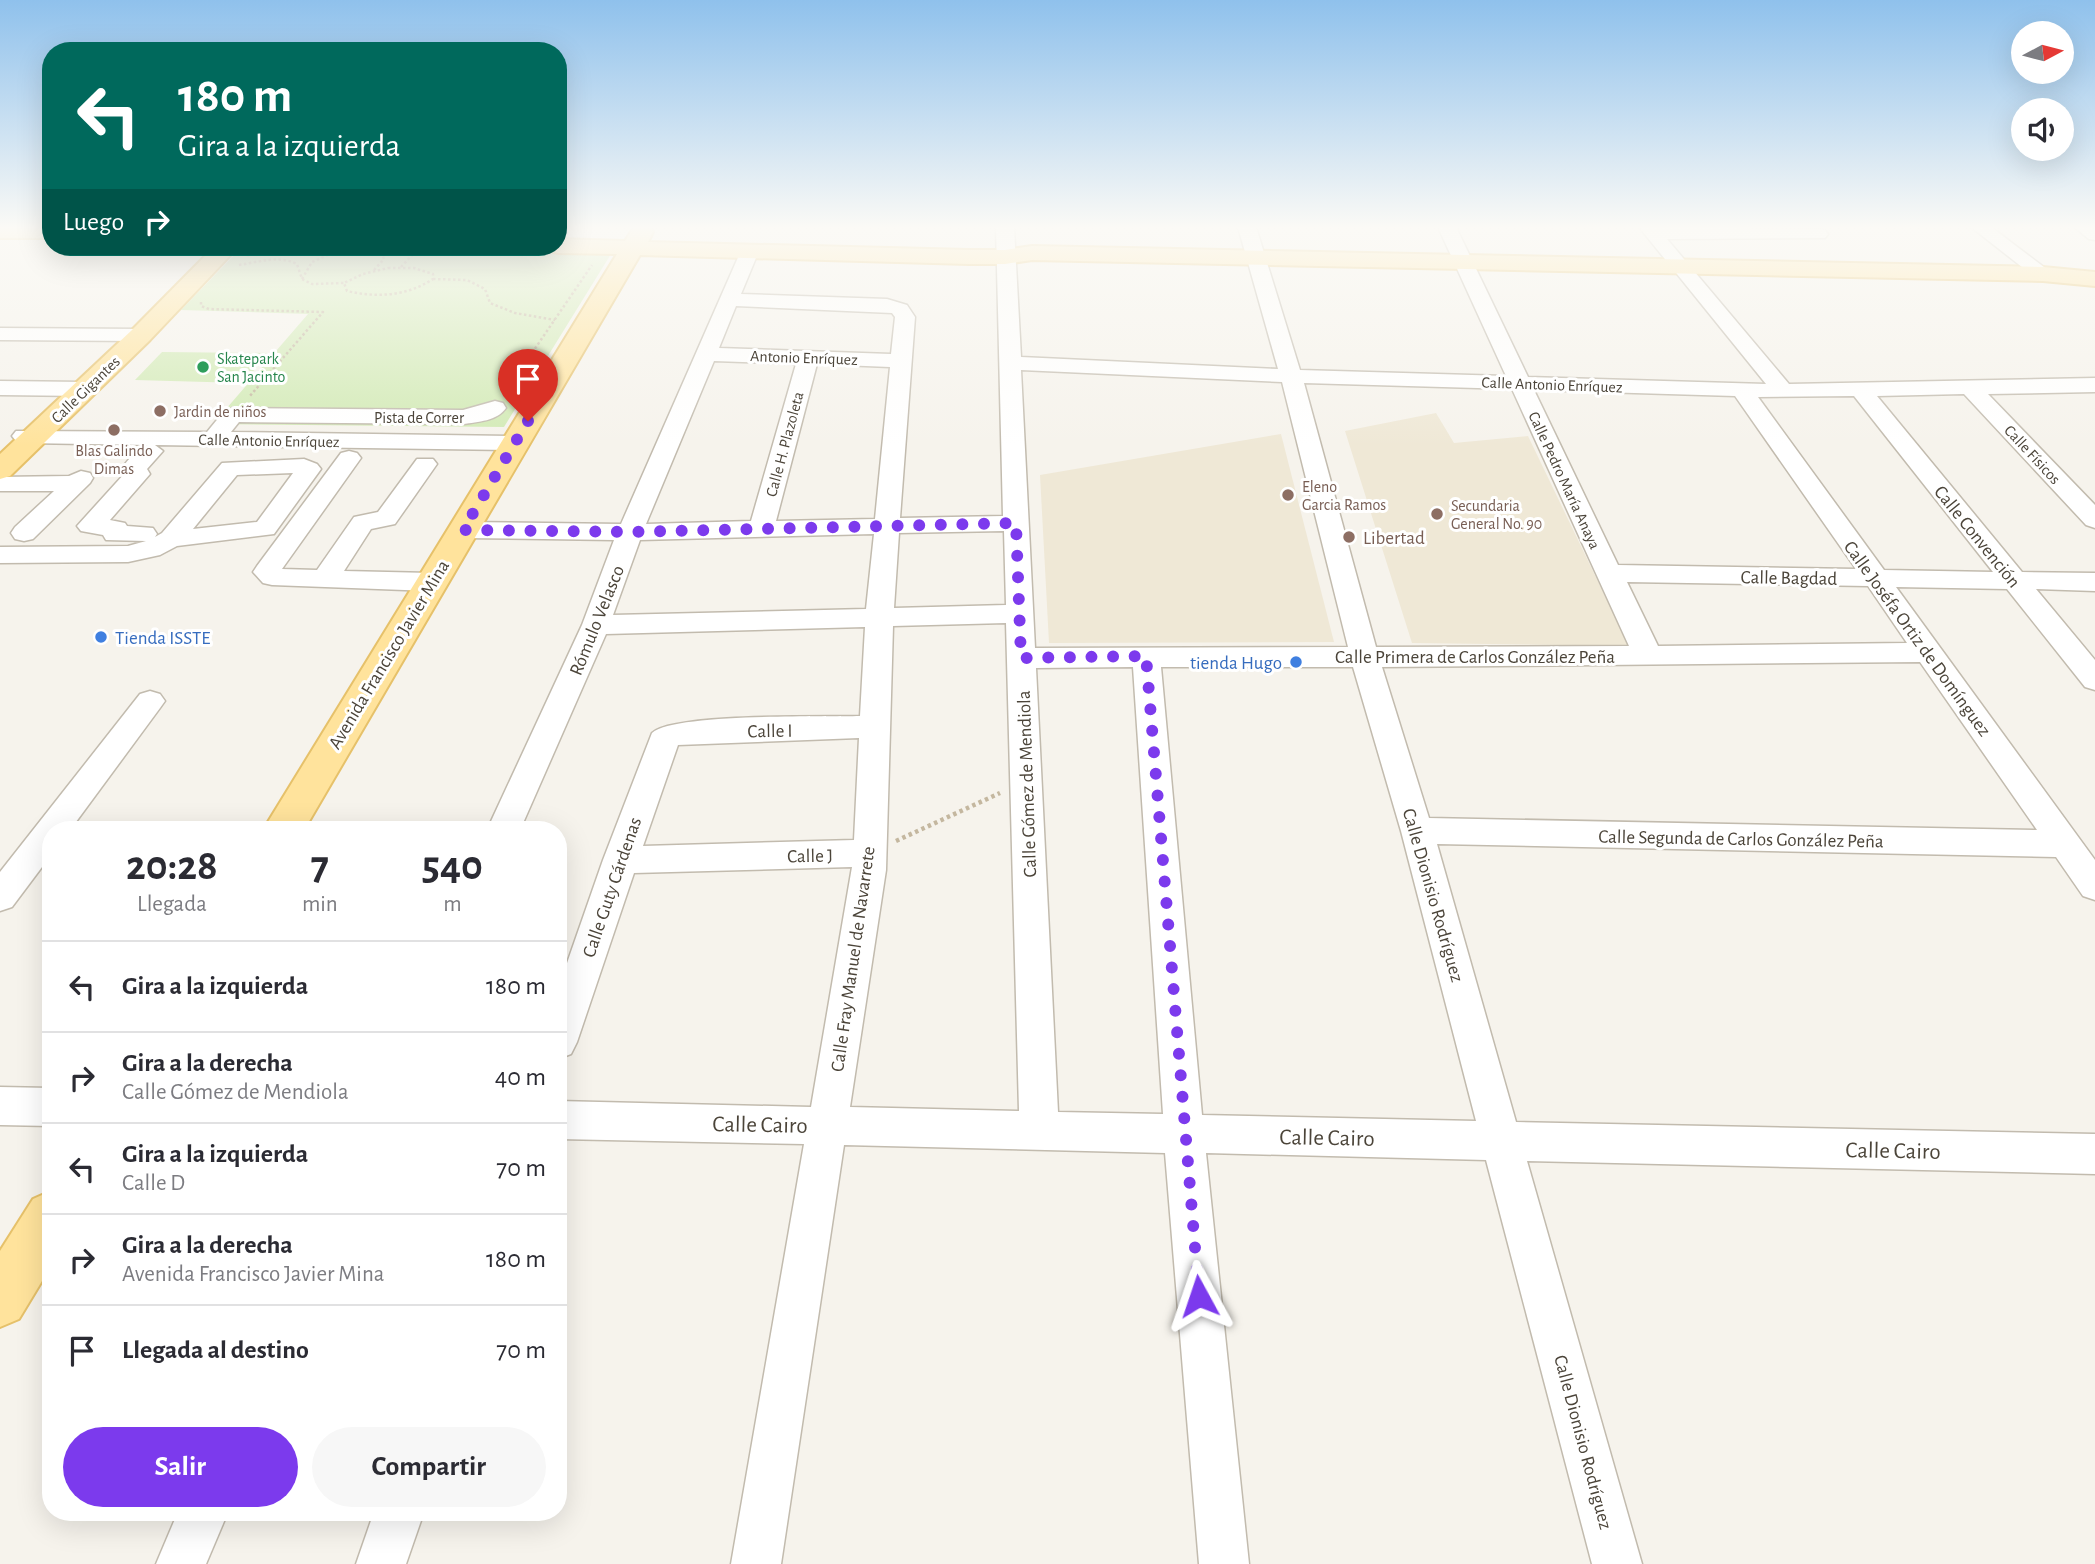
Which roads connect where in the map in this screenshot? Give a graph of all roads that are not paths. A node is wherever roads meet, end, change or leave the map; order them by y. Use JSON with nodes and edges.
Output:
{"nodes":[{"id":1,"x":181,"y":300,"type":"edge"},
{"id":2,"x":601,"y":300,"type":"edge"},
{"id":3,"x":730,"y":300,"type":"joint"},
{"id":4,"x":1011,"y":300,"type":"edge"},
{"id":5,"x":1268,"y":300,"type":"edge"},
{"id":6,"x":1481,"y":300,"type":"edge"},
{"id":7,"x":1708,"y":300,"type":"edge"},
{"id":8,"x":0,"y":334,"type":"edge"},
{"id":9,"x":141,"y":335,"type":"junction"},
{"id":10,"x":707,"y":354,"type":"junction"},
{"id":11,"x":808,"y":358,"type":"junction"},
{"id":12,"x":901,"y":361,"type":"junction"},
{"id":13,"x":1009,"y":363,"type":"junction"},
{"id":14,"x":1291,"y":376,"type":"junction"},
{"id":15,"x":1520,"y":383,"type":"junction"},
{"id":16,"x":2095,"y":385,"type":"edge"},
{"id":17,"x":0,"y":388,"type":"edge"},
{"id":18,"x":84,"y":389,"type":"junction"},
{"id":19,"x":1971,"y":389,"type":"junction"},
{"id":20,"x":1742,"y":390,"type":"junction"},
{"id":21,"x":1783,"y":391,"type":"junction"},
{"id":22,"x":1861,"y":391,"type":"junction"},
{"id":23,"x":495,"y":408,"type":"road end"},
{"id":24,"x":411,"y":417,"type":"junction"},
{"id":25,"x":29,"y":436,"type":"junction"},
{"id":26,"x":213,"y":439,"type":"junction"},
{"id":27,"x":395,"y":441,"type":"junction"},
{"id":28,"x":515,"y":443,"type":"junction"},
{"id":29,"x":151,"y":450,"type":"dead end"},
{"id":30,"x":349,"y":458,"type":"dead end"},
{"id":31,"x":425,"y":464,"type":"dead end"},
{"id":32,"x":0,"y":470,"type":"edge"},
{"id":33,"x":0,"y":484,"type":"edge"},
{"id":34,"x":2095,"y":520,"type":"edge"},
{"id":35,"x":1016,"y":523,"type":"junction"},
{"id":36,"x":90,"y":526,"type":"junction"},
{"id":37,"x":888,"y":528,"type":"junction"},
{"id":38,"x":463,"y":530,"type":"junction"},
{"id":39,"x":761,"y":530,"type":"junction"},
{"id":40,"x":630,"y":532,"type":"junction"},
{"id":41,"x":12,"y":533,"type":"edge"},
{"id":42,"x":144,"y":534,"type":"dead end"},
{"id":43,"x":171,"y":539,"type":"junction"},
{"id":44,"x":0,"y":555,"type":"edge"},
{"id":45,"x":1609,"y":573,"type":"junction"},
{"id":46,"x":1876,"y":578,"type":"junction"},
{"id":47,"x":325,"y":579,"type":"junction"},
{"id":48,"x":2014,"y":580,"type":"junction"},
{"id":49,"x":431,"y":582,"type":"junction"},
{"id":50,"x":2095,"y":582,"type":"edge"},
{"id":51,"x":1019,"y":614,"type":"junction"},
{"id":52,"x":879,"y":619,"type":"junction"},
{"id":53,"x":596,"y":625,"type":"junction"},
{"id":54,"x":1929,"y":652,"type":"junction"},
{"id":55,"x":1364,"y":655,"type":"junction"},
{"id":56,"x":1146,"y":656,"type":"junction"},
{"id":57,"x":1648,"y":656,"type":"junction"},
{"id":58,"x":1021,"y":658,"type":"junction"},
{"id":59,"x":2095,"y":680,"type":"edge"},
{"id":60,"x":150,"y":701,"type":"dead end"},
{"id":61,"x":873,"y":727,"type":"junction"},
{"id":62,"x":668,"y":736,"type":"joint"},
{"id":63,"x":58,"y":821,"type":"edge"},
{"id":64,"x":288,"y":821,"type":"edge"},
{"id":65,"x":507,"y":821,"type":"edge"},
{"id":66,"x":1417,"y":831,"type":"junction"},
{"id":67,"x":42,"y":842,"type":"edge"},
{"id":68,"x":2065,"y":844,"type":"junction"},
{"id":69,"x":869,"y":853,"type":"junction"},
{"id":70,"x":620,"y":860,"type":"junction"},
{"id":71,"x":2095,"y":886,"type":"edge"},
{"id":72,"x":0,"y":897,"type":"edge"},
{"id":73,"x":567,"y":1016,"type":"edge"},
{"id":74,"x":0,"y":1106,"type":"edge"},
{"id":75,"x":42,"y":1107,"type":"edge"},
{"id":76,"x":567,"y":1120,"type":"edge"},
{"id":77,"x":828,"y":1126,"type":"junction"},
{"id":78,"x":1040,"y":1131,"type":"junction"},
{"id":79,"x":1184,"y":1135,"type":"junction"},
{"id":80,"x":1502,"y":1141,"type":"junction"},
{"id":81,"x":2095,"y":1154,"type":"edge"},
{"id":82,"x":42,"y":1232,"type":"edge"},
{"id":83,"x":0,"y":1300,"type":"edge"},
{"id":84,"x":199,"y":1521,"type":"edge"},
{"id":85,"x":396,"y":1521,"type":"edge"},
{"id":86,"x":181,"y":1564,"type":"edge"},
{"id":87,"x":381,"y":1564,"type":"edge"},
{"id":88,"x":756,"y":1564,"type":"edge"},
{"id":89,"x":1224,"y":1564,"type":"edge"},
{"id":90,"x":1617,"y":1564,"type":"edge"}],
"edges":[{"from":1,"to":9,"type":"main road","name":"Calle Gigantes"},
{"from":2,"to":28,"type":"main road","name":"Avenida Francisco Javier Mina"},
{"from":3,"to":10,"type":"street","name":"Rómulo Velasco"},
{"from":3,"to":12,"type":"street","name":"Calle Fray Manuel de Navarrete"},
{"from":4,"to":13,"type":"street","name":"Calle Gómez de Mendiola"},
{"from":5,"to":14,"type":"street","name":"Calle Dionisio Rodríguez"},
{"from":6,"to":15,"type":"street","name":"Calle Pedro María Anaya"},
{"from":7,"to":21,"type":"street"},
{"from":8,"to":9,"type":"street"},
{"from":9,"to":18,"type":"main road","name":"Calle Gigantes"},
{"from":10,"to":11,"type":"street","name":"Antonio Enríquez"},
{"from":10,"to":40,"type":"street","name":"Rómulo Velasco"},
{"from":11,"to":12,"type":"street","name":"Antonio Enríquez"},
{"from":11,"to":39,"type":"street","name":"Calle H. Plazoleta"},
{"from":12,"to":37,"type":"street","name":"Calle Fray Manuel de Navarrete"},
{"from":13,"to":14,"type":"street","name":"Calle Antonio Enríquez"},
{"from":13,"to":35,"type":"street","name":"Calle Gómez de Mendiola"},
{"from":14,"to":15,"type":"street","name":"Calle Antonio Enríquez"},
{"from":14,"to":55,"type":"street","name":"Calle Dionisio Rodríguez"},
{"from":15,"to":20,"type":"street","name":"Calle Antonio Enríquez"},
{"from":15,"to":45,"type":"street","name":"Calle Pedro María Anaya"},
{"from":16,"to":19,"type":"street","name":"Calle Antonio Enríquez"},
{"from":17,"to":18,"type":"street"},
{"from":18,"to":25,"type":"main road","name":"Calle Gigantes"},
{"from":19,"to":22,"type":"street","name":"Calle Antonio Enríquez"},
{"from":19,"to":34,"type":"street","name":"Calle Físicos"},
{"from":20,"to":21,"type":"street","name":"Calle Antonio Enríquez"},
{"from":20,"to":46,"type":"street","name":"Calle Joséfa Ortiz de Domínguez"},
{"from":21,"to":22,"type":"street","name":"Calle Antonio Enríquez"},
{"from":22,"to":48,"type":"street","name":"Calle Convención"},
{"from":23,"to":24,"type":"street","name":"Pista de Correr"},
{"from":24,"to":26,"type":"street","name":"Pista de Correr"},
{"from":24,"to":27,"type":"street"},
{"from":25,"to":26,"type":"street","name":"Calle Antonio Enríquez"},
{"from":25,"to":32,"type":"main road","name":"Calle Gigantes"},
{"from":26,"to":27,"type":"street","name":"Calle Antonio Enríquez"},
{"from":27,"to":28,"type":"street","name":"Calle Antonio Enríquez"},
{"from":28,"to":38,"type":"main road","name":"Avenida Francisco Javier Mina"},
{"from":29,"to":36,"type":"street"},
{"from":30,"to":47,"type":"street"},
{"from":31,"to":47,"type":"street"},
{"from":33,"to":41,"type":"street"},
{"from":35,"to":37,"type":"street"},
{"from":35,"to":51,"type":"street","name":"Calle Gómez de Mendiola"},
{"from":36,"to":41,"type":"street"},
{"from":36,"to":42,"type":"street"},
{"from":37,"to":39,"type":"street"},
{"from":37,"to":52,"type":"street","name":"Calle Fray Manuel de Navarrete"},
{"from":38,"to":40,"type":"street"},
{"from":38,"to":49,"type":"main road","name":"Avenida Francisco Javier Mina"},
{"from":39,"to":40,"type":"street"},
{"from":40,"to":53,"type":"street","name":"Rómulo Velasco"},
{"from":43,"to":43,"type":"street"},
{"from":43,"to":44,"type":"street"},
{"from":45,"to":46,"type":"street","name":"Calle Bagdad"},
{"from":45,"to":57,"type":"street","name":"Calle Pedro María Anaya"},
{"from":46,"to":48,"type":"street","name":"Calle Bagdad"},
{"from":46,"to":54,"type":"street","name":"Calle Joséfa Ortiz de Domínguez"},
{"from":47,"to":49,"type":"street"},
{"from":48,"to":50,"type":"street","name":"Calle Bagdad"},
{"from":48,"to":59,"type":"street","name":"Calle Convención"},
{"from":49,"to":64,"type":"main road","name":"Avenida Francisco Javier Mina"},
{"from":51,"to":52,"type":"street"},
{"from":51,"to":58,"type":"street","name":"Calle Gómez de Mendiola"},
{"from":52,"to":53,"type":"street"},
{"from":52,"to":61,"type":"street","name":"Calle Fray Manuel de Navarrete"},
{"from":53,"to":65,"type":"street","name":"Rómulo Velasco"},
{"from":54,"to":57,"type":"street","name":"Calle Primera de Carlos González Peña"},
{"from":54,"to":68,"type":"street","name":"Calle Joséfa Ortiz de Domínguez"},
{"from":55,"to":56,"type":"street","name":"Calle Primera de Carlos González Peña"},
{"from":55,"to":57,"type":"street","name":"Calle Primera de Carlos González Peña"},
{"from":55,"to":66,"type":"street","name":"Calle Dionisio Rodríguez"},
{"from":56,"to":58,"type":"street","name":"Calle Primera de Carlos González Peña"},
{"from":56,"to":79,"type":"street"},
{"from":58,"to":78,"type":"street","name":"Calle Gómez de Mendiola"},
{"from":60,"to":63,"type":"street"},
{"from":61,"to":62,"type":"street","name":"Calle I"},
{"from":61,"to":69,"type":"street","name":"Calle Fray Manuel de Navarrete"},
{"from":62,"to":70,"type":"street","name":"Calle Guty Cárdenas"},
{"from":66,"to":68,"type":"street","name":"Calle Segunda de Carlos González Peña"},
{"from":66,"to":80,"type":"street","name":"Calle Dionisio Rodríguez"},
{"from":67,"to":72,"type":"street"},
{"from":68,"to":71,"type":"street","name":"Calle Joséfa Ortiz de Domínguez"},
{"from":69,"to":70,"type":"street","name":"Calle J"},
{"from":69,"to":77,"type":"street","name":"Calle Fray Manuel de Navarrete"},
{"from":70,"to":73,"type":"street","name":"Calle Guty Cárdenas"},
{"from":74,"to":75,"type":"street"},
{"from":76,"to":77,"type":"street","name":"Calle Cairo"},
{"from":77,"to":78,"type":"street","name":"Calle Cairo"},
{"from":77,"to":88,"type":"street","name":"Calle Fray Manuel de Navarrete"},
{"from":78,"to":79,"type":"street","name":"Calle Cairo"},
{"from":79,"to":80,"type":"street","name":"Calle Cairo"},
{"from":79,"to":89,"type":"street"},
{"from":80,"to":81,"type":"street","name":"Calle Cairo"},
{"from":80,"to":90,"type":"street","name":"Calle Dionisio Rodríguez"},
{"from":82,"to":83,"type":"main road"},
{"from":84,"to":86,"type":"street"},
{"from":85,"to":87,"type":"street"}]}
